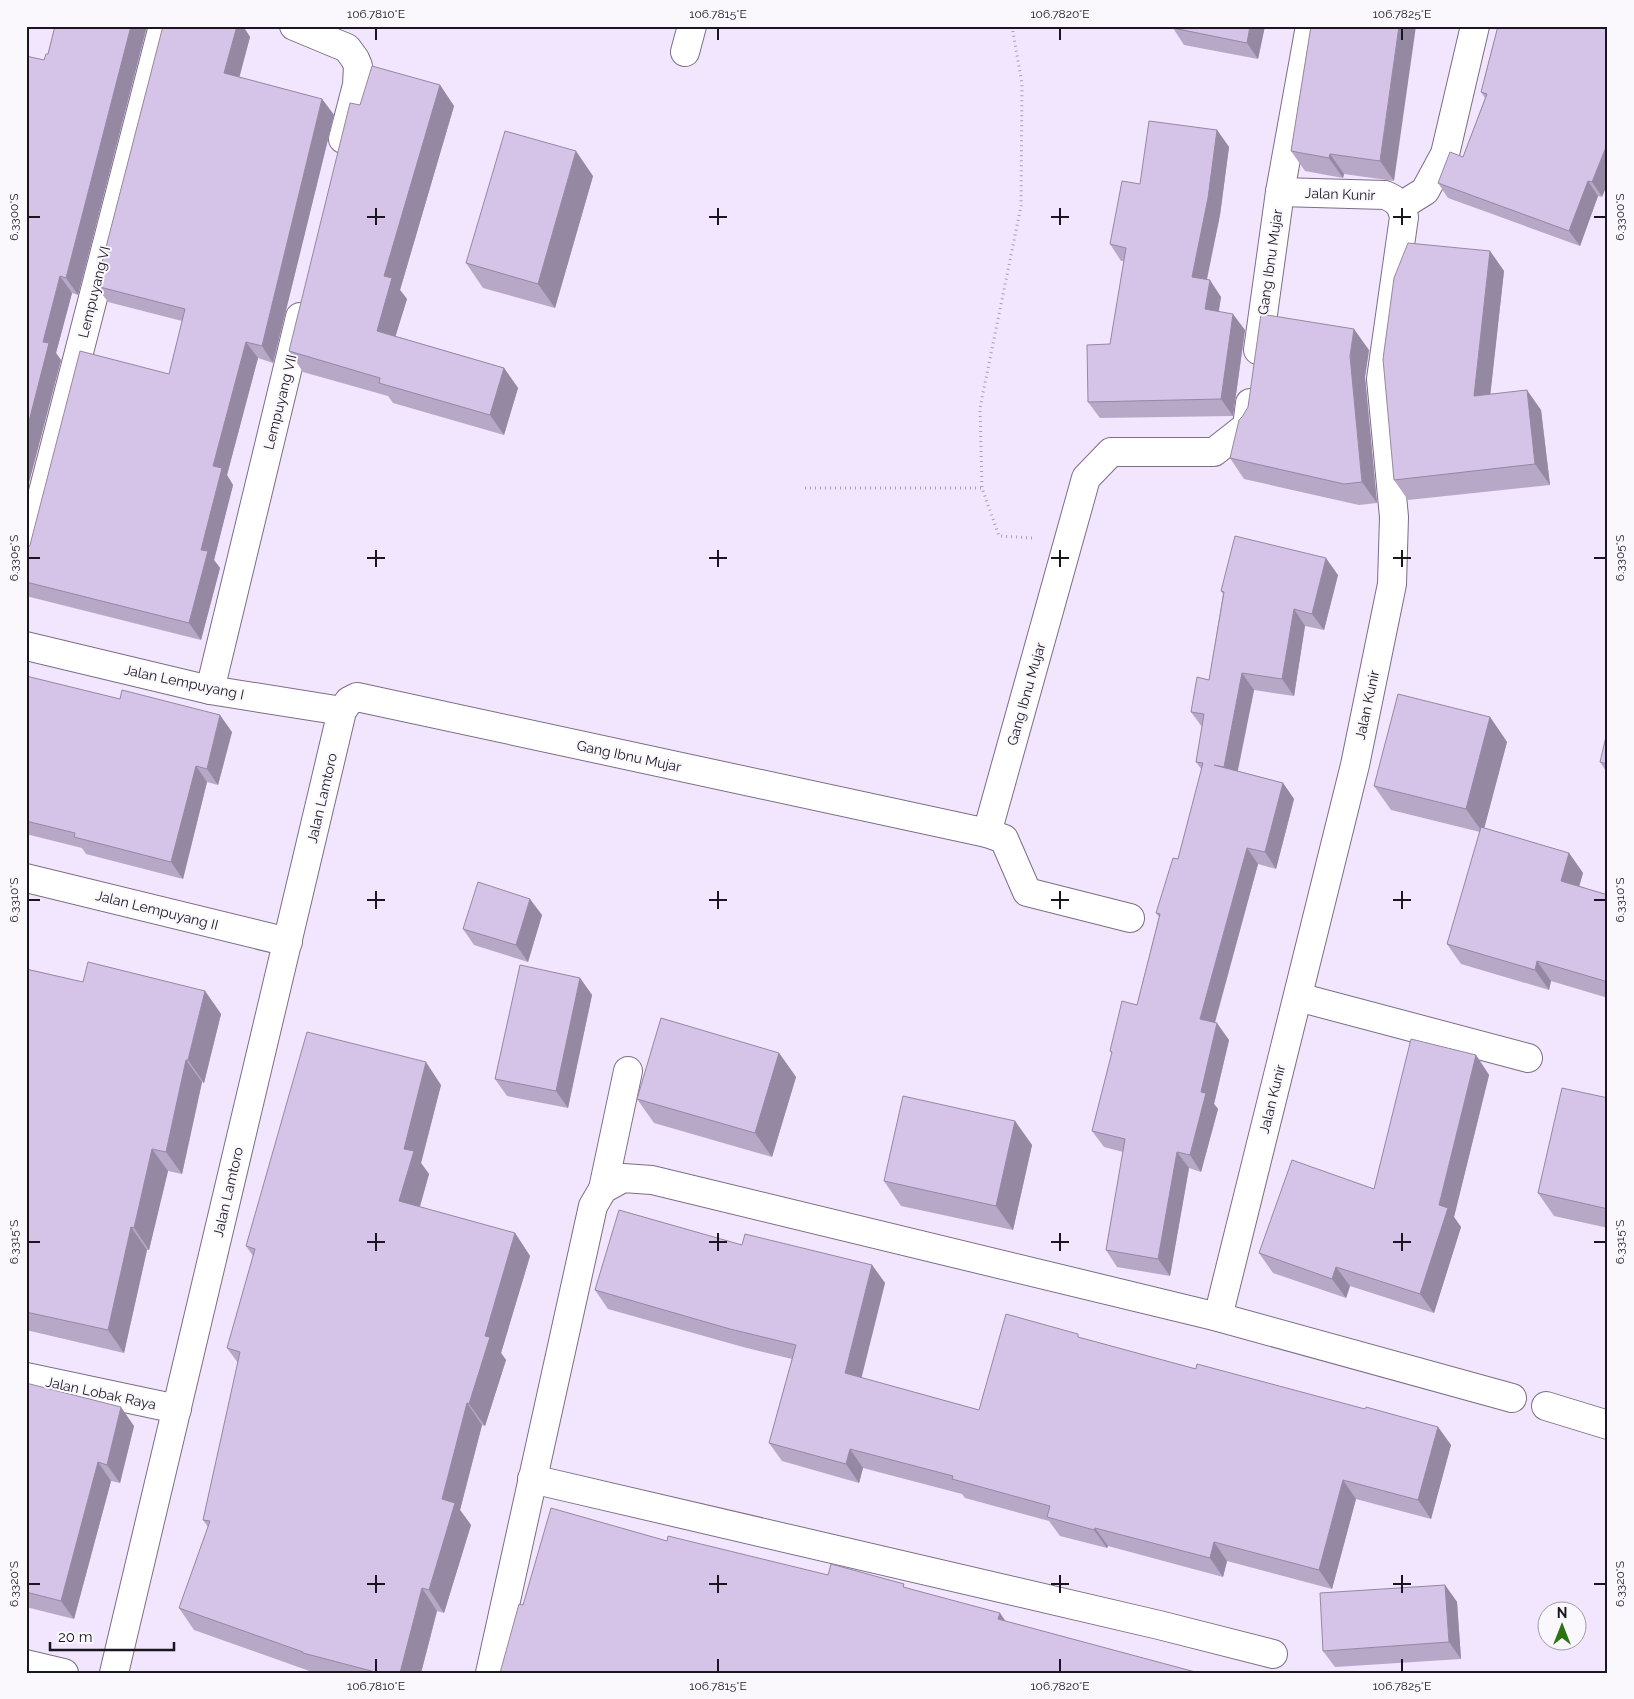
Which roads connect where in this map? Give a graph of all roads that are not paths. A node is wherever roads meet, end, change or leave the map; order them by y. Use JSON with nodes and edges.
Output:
{"nodes":[{"id":1,"x":163,"y":26,"type":"edge"},
{"id":2,"x":294,"y":26,"type":"edge"},
{"id":3,"x":1310,"y":26,"type":"edge"},
{"id":4,"x":1475,"y":26,"type":"edge"},
{"id":5,"x":338,"y":162,"type":"edge"},
{"id":6,"x":1280,"y":192,"type":"junction"},
{"id":7,"x":1401,"y":206,"type":"junction"},
{"id":8,"x":305,"y":296,"type":"edge"},
{"id":9,"x":26,"y":558,"type":"edge"},
{"id":10,"x":26,"y":646,"type":"edge"},
{"id":11,"x":210,"y":690,"type":"junction"},
{"id":12,"x":342,"y":712,"type":"junction"},
{"id":13,"x":987,"y":832,"type":"junction"},
{"id":14,"x":26,"y":878,"type":"edge"},
{"id":15,"x":1130,"y":918,"type":"dead end"},
{"id":16,"x":288,"y":942,"type":"junction"},
{"id":17,"x":1298,"y":997,"type":"junction"},
{"id":18,"x":1528,"y":1058,"type":"dead end"},
{"id":19,"x":628,"y":1071,"type":"dead end"},
{"id":20,"x":603,"y":1189,"type":"junction"},
{"id":21,"x":1218,"y":1317,"type":"junction"},
{"id":22,"x":26,"y":1378,"type":"edge"},
{"id":23,"x":1512,"y":1398,"type":"dead end"},
{"id":24,"x":1546,"y":1406,"type":"dead end"},
{"id":25,"x":177,"y":1409,"type":"junction"},
{"id":26,"x":1608,"y":1425,"type":"edge"},
{"id":27,"x":532,"y":1479,"type":"junction"},
{"id":28,"x":1272,"y":1654,"type":"dead end"},
{"id":29,"x":26,"y":1664,"type":"edge"},
{"id":30,"x":64,"y":1673,"type":"edge"},
{"id":31,"x":114,"y":1673,"type":"edge"},
{"id":32,"x":490,"y":1673,"type":"edge"}],
"edges":[{"from":1,"to":9,"type":"street","name":"Lempuyang VI"},
{"from":2,"to":5,"type":"street"},
{"from":3,"to":6,"type":"street","name":"Gang Ibnu Mujar"},
{"from":4,"to":7,"type":"street"},
{"from":6,"to":7,"type":"street","name":"Jalan Kunir"},
{"from":6,"to":13,"type":"street","name":"Gang Ibnu Mujar"},
{"from":7,"to":17,"type":"street","name":"Jalan Kunir"},
{"from":8,"to":11,"type":"street","name":"Lempuyang VII"},
{"from":10,"to":11,"type":"street","name":"Jalan Lempuyang I"},
{"from":11,"to":12,"type":"street","name":"Jalan Lempuyang I"},
{"from":12,"to":13,"type":"street","name":"Gang Ibnu Mujar"},
{"from":12,"to":16,"type":"street","name":"Jalan Lamtoro"},
{"from":13,"to":15,"type":"street"},
{"from":14,"to":16,"type":"street","name":"Jalan Lempuyang II"},
{"from":16,"to":25,"type":"street","name":"Jalan Lamtoro"},
{"from":17,"to":18,"type":"street"},
{"from":17,"to":21,"type":"street","name":"Jalan Kunir"},
{"from":19,"to":20,"type":"street"},
{"from":20,"to":21,"type":"street"},
{"from":20,"to":27,"type":"street"},
{"from":21,"to":23,"type":"street"},
{"from":22,"to":25,"type":"street","name":"Jalan Lobak Raya"},
{"from":24,"to":26,"type":"street"},
{"from":25,"to":31,"type":"street","name":"Jalan Lamtoro"},
{"from":27,"to":28,"type":"street"},
{"from":27,"to":32,"type":"street"},
{"from":29,"to":30,"type":"street"}]}
